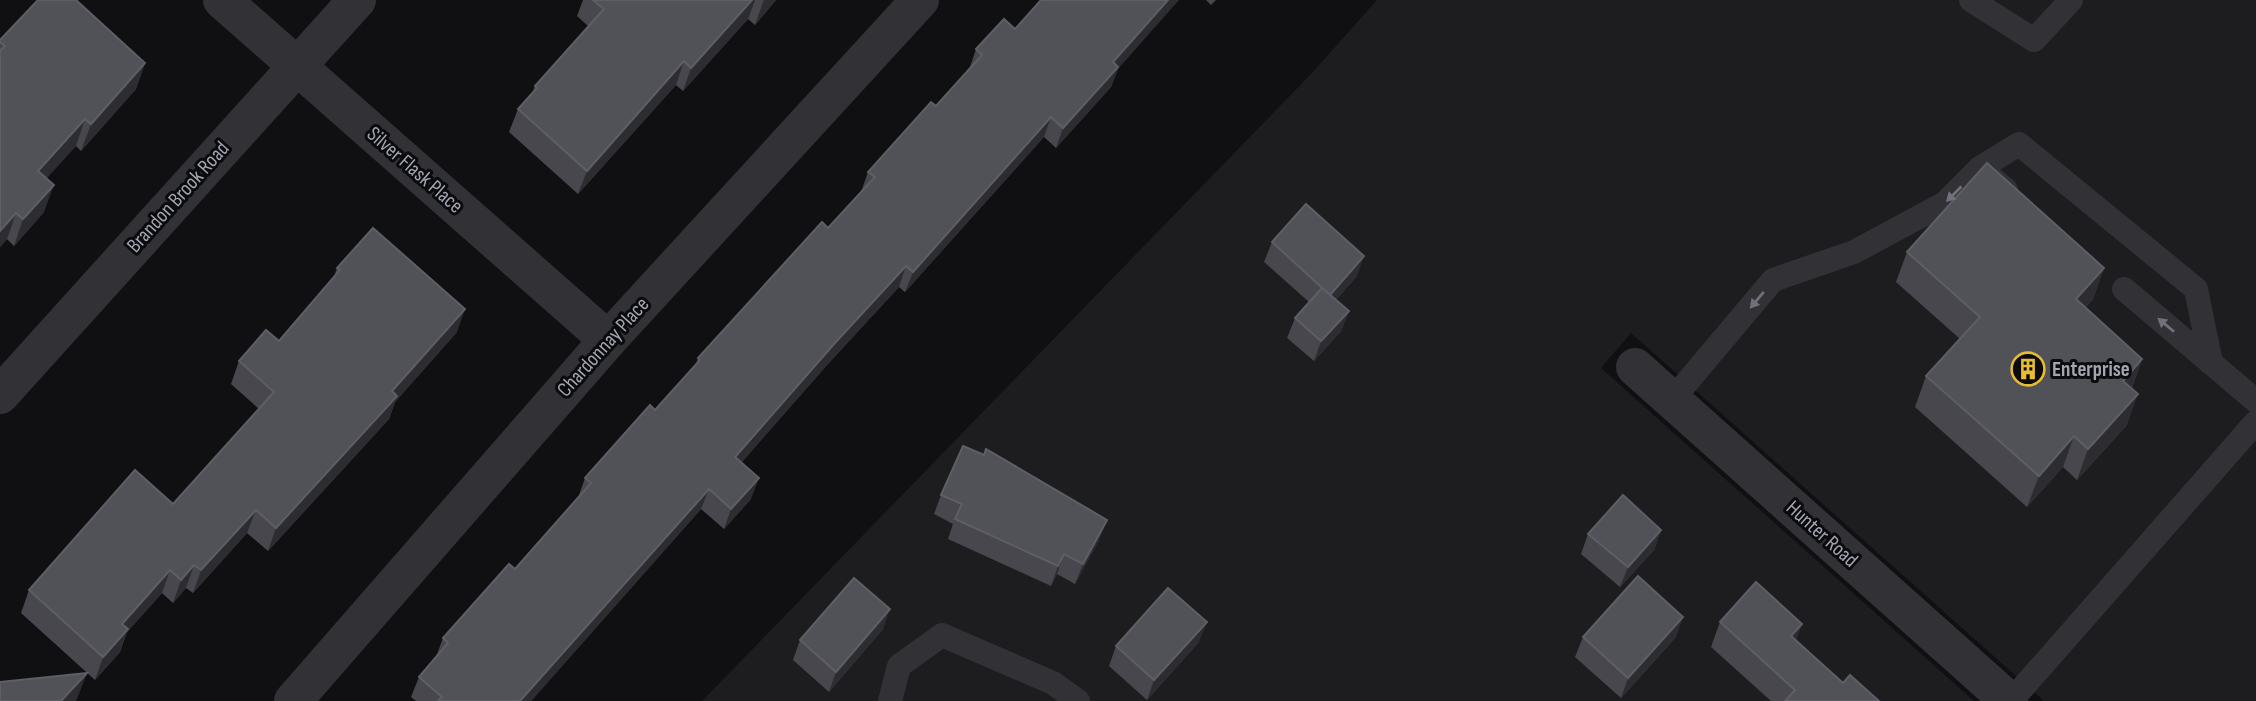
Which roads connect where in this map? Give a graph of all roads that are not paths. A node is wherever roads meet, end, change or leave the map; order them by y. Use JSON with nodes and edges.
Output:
{"nodes":[{"id":1,"x":222,"y":0,"type":"edge"},
{"id":2,"x":357,"y":0,"type":"edge"},
{"id":3,"x":920,"y":0,"type":"edge"},
{"id":4,"x":1971,"y":0,"type":"edge"},
{"id":5,"x":2071,"y":0,"type":"edge"},
{"id":6,"x":297,"y":65,"type":"junction"},
{"id":7,"x":1980,"y":167,"type":"junction"},
{"id":8,"x":2020,"y":201,"type":"edge"},
{"id":9,"x":2124,"y":289,"type":"dead end"},
{"id":10,"x":608,"y":340,"type":"junction"},
{"id":11,"x":2211,"y":363,"type":"junction"},
{"id":12,"x":1634,"y":367,"type":"dead end"},
{"id":13,"x":0,"y":395,"type":"edge"},
{"id":14,"x":1672,"y":400,"type":"junction"},
{"id":15,"x":2256,"y":401,"type":"edge"},
{"id":16,"x":2256,"y":422,"type":"edge"},
{"id":17,"x":293,"y":701,"type":"edge"},
{"id":18,"x":890,"y":701,"type":"edge"},
{"id":19,"x":1078,"y":701,"type":"edge"},
{"id":20,"x":2010,"y":701,"type":"edge"}],
"edges":[{"from":1,"to":6,"type":"street","name":"Silver Flask Place"},
{"from":2,"to":6,"type":"street","name":"Brandon Brook Road"},
{"from":3,"to":10,"type":"street","name":"Chardonnay Place"},
{"from":4,"to":5,"type":"lane"},
{"from":6,"to":10,"type":"street","name":"Silver Flask Place"},
{"from":6,"to":13,"type":"street","name":"Brandon Brook Road"},
{"from":7,"to":8,"type":"lane"},
{"from":7,"to":11,"type":"lane"},
{"from":7,"to":14,"type":"lane","one_way":true},
{"from":11,"to":9,"type":"lane","one_way":true},
{"from":10,"to":17,"type":"street","name":"Chardonnay Place"},
{"from":11,"to":15,"type":"lane"},
{"from":12,"to":14,"type":"street","name":"Hunter Road"},
{"from":14,"to":20,"type":"street","name":"Hunter Road"},
{"from":16,"to":20,"type":"lane"},
{"from":18,"to":19,"type":"lane"}]}
